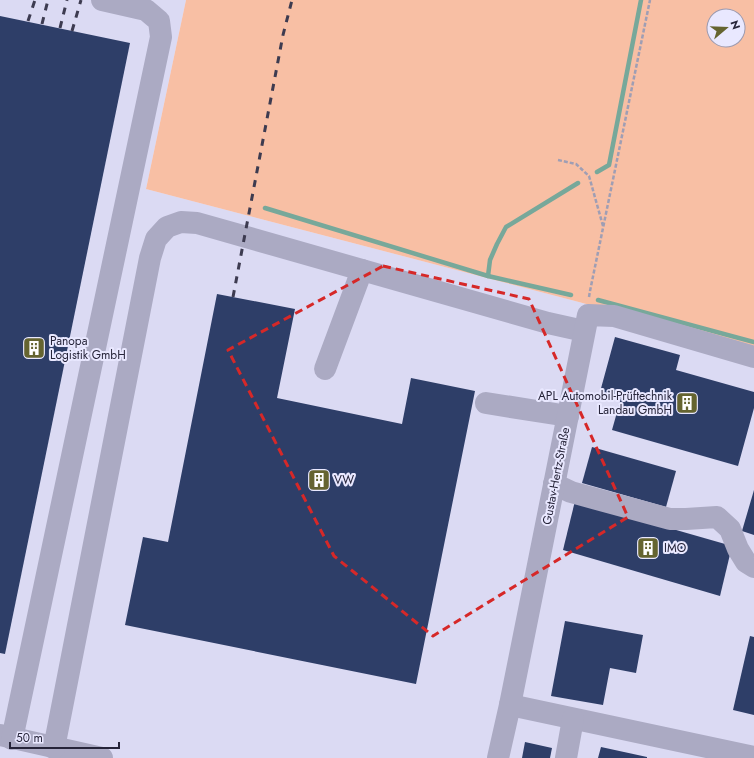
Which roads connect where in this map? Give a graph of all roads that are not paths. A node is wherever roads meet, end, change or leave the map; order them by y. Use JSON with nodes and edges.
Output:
{"nodes":[{"id":1,"x":102,"y":0,"type":"edge"},
{"id":2,"x":362,"y":270,"type":"junction"},
{"id":3,"x":586,"y":323,"type":"junction"},
{"id":4,"x":754,"y":357,"type":"edge"},
{"id":5,"x":325,"y":369,"type":"dead end"},
{"id":6,"x":486,"y":403,"type":"dead end"},
{"id":7,"x":568,"y":416,"type":"junction"},
{"id":8,"x":554,"y":484,"type":"junction"},
{"id":9,"x":754,"y":567,"type":"edge"},
{"id":10,"x":510,"y":705,"type":"junction"},
{"id":11,"x":572,"y":719,"type":"junction"},
{"id":12,"x":6,"y":737,"type":"edge"},
{"id":13,"x":54,"y":748,"type":"junction"},
{"id":14,"x":754,"y":757,"type":"edge"},
{"id":15,"x":102,"y":758,"type":"edge"},
{"id":16,"x":498,"y":758,"type":"edge"},
{"id":17,"x":566,"y":758,"type":"edge"}],
"edges":[{"from":1,"to":12,"type":"street"},
{"from":2,"to":3,"type":"street"},
{"from":2,"to":5,"type":"street"},
{"from":2,"to":13,"type":"street"},
{"from":3,"to":4,"type":"street"},
{"from":3,"to":7,"type":"street","name":"Gustav-Hertz-Straße"},
{"from":6,"to":7,"type":"street"},
{"from":7,"to":8,"type":"street","name":"Gustav-Hertz-Straße"},
{"from":8,"to":9,"type":"street"},
{"from":8,"to":10,"type":"street","name":"Gustav-Hertz-Straße"},
{"from":10,"to":11,"type":"street"},
{"from":10,"to":16,"type":"street","name":"Gustav-Hertz-Straße"},
{"from":11,"to":14,"type":"street"},
{"from":11,"to":17,"type":"street"},
{"from":12,"to":13,"type":"street"},
{"from":13,"to":15,"type":"street"}]}
